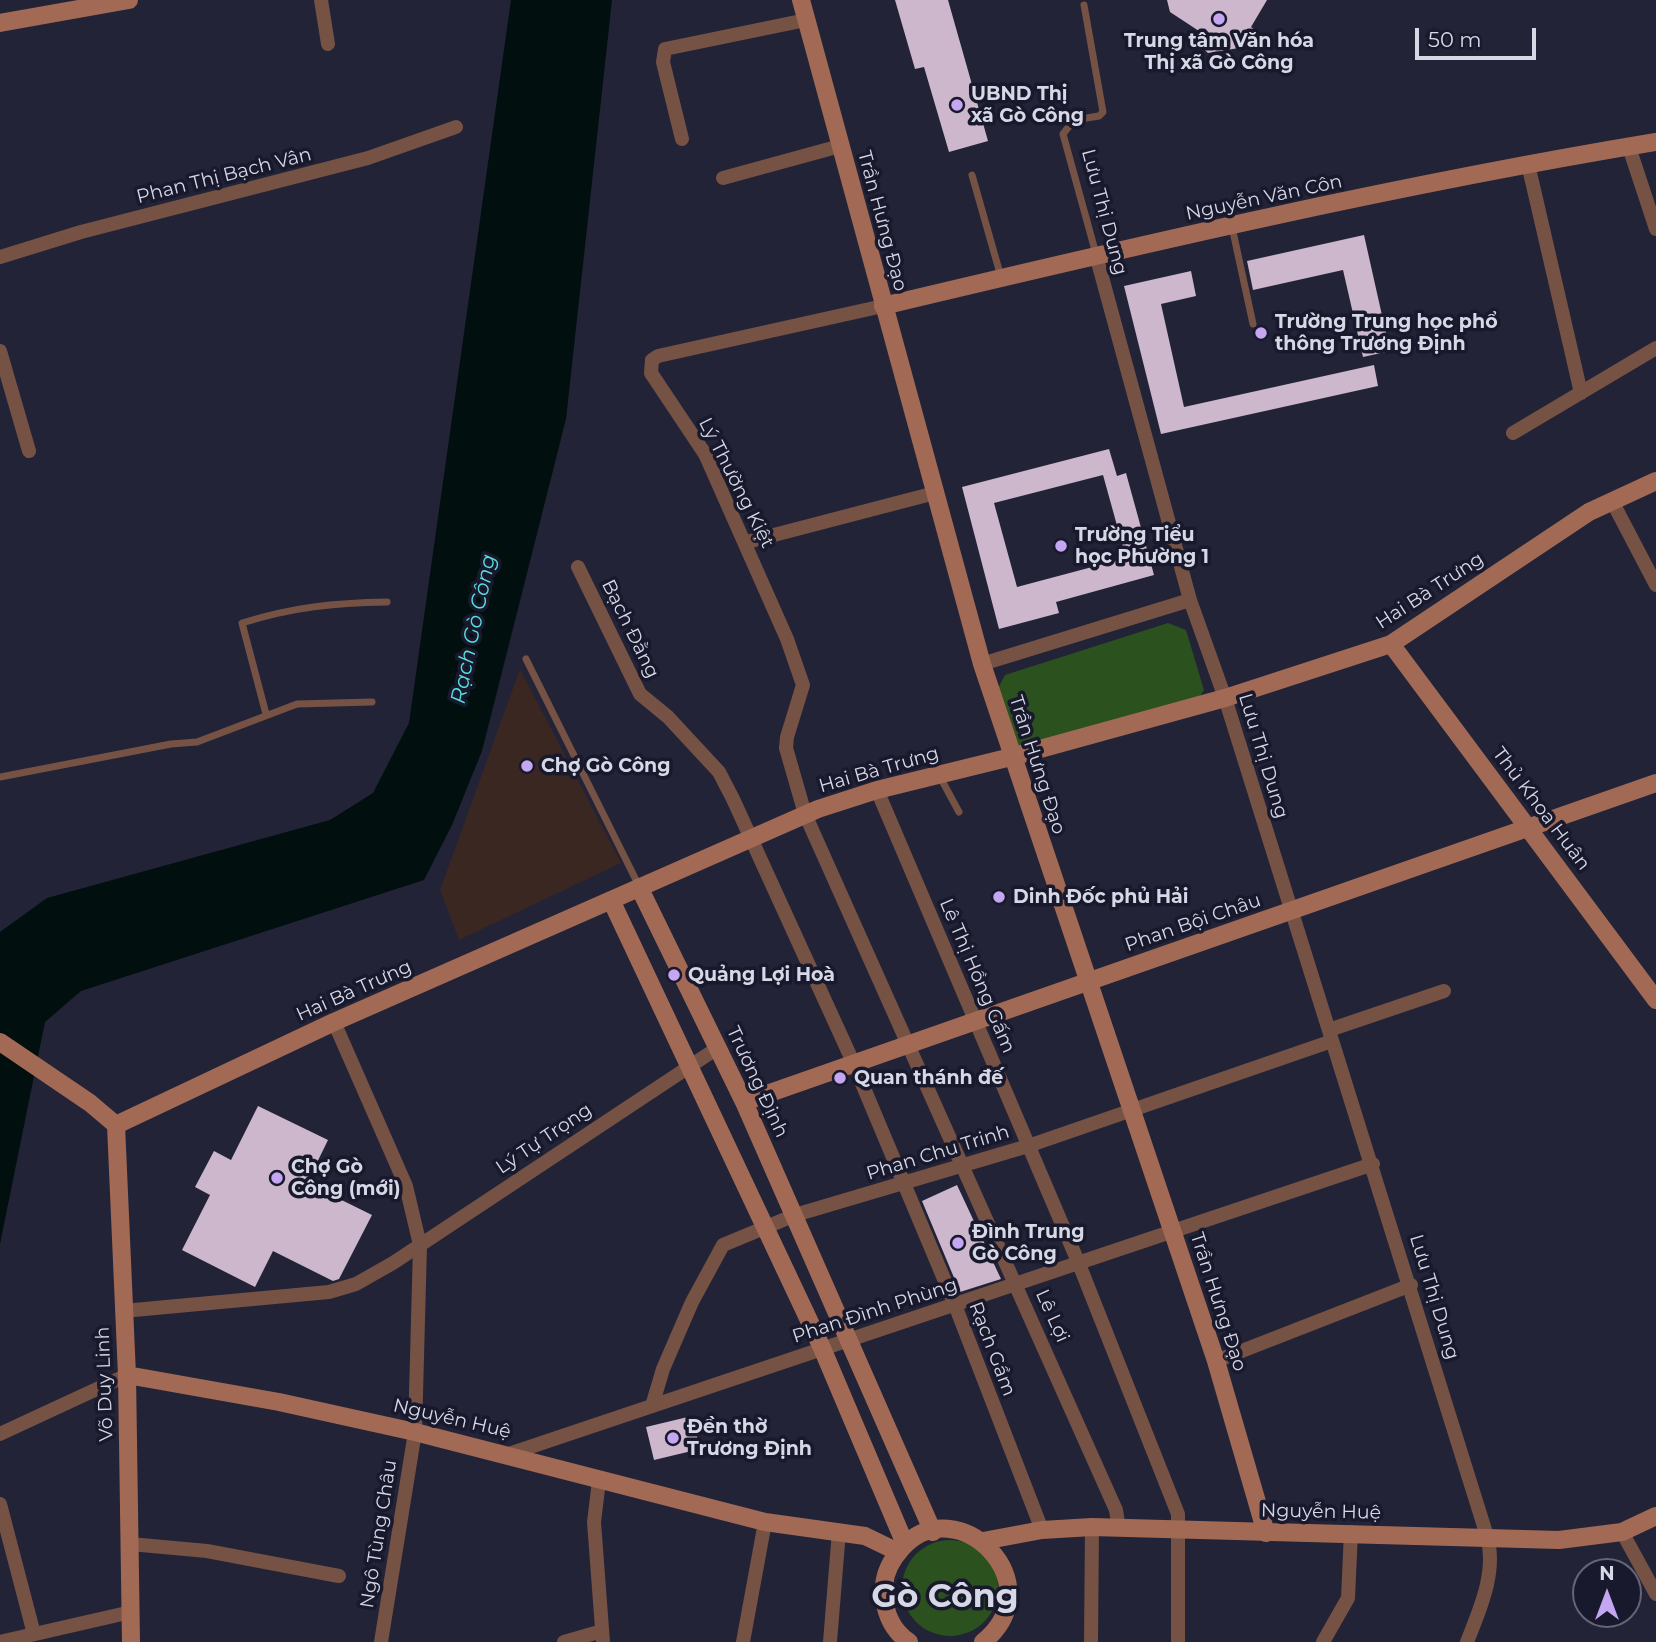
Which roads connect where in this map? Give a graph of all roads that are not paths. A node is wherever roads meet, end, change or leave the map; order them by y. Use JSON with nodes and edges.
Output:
{"nodes":[{"id":1,"x":129,"y":0,"type":"edge"},
{"id":2,"x":321,"y":0,"type":"edge"},
{"id":3,"x":801,"y":0,"type":"edge"},
{"id":4,"x":1084,"y":5,"type":"dead end"},
{"id":5,"x":806,"y":20,"type":"junction"},
{"id":6,"x":0,"y":23,"type":"edge"},
{"id":7,"x":328,"y":44,"type":"dead end"},
{"id":8,"x":456,"y":127,"type":"dead end"},
{"id":9,"x":681,"y":139,"type":"dead end"},
{"id":10,"x":1656,"y":142,"type":"edge"},
{"id":11,"x":840,"y":146,"type":"junction"},
{"id":12,"x":1629,"y":147,"type":"junction"},
{"id":13,"x":1528,"y":163,"type":"junction"},
{"id":14,"x":972,"y":175,"type":"dead end"},
{"id":15,"x":723,"y":178,"type":"dead end"},
{"id":16,"x":1232,"y":226,"type":"junction"},
{"id":17,"x":1656,"y":229,"type":"edge"},
{"id":18,"x":1096,"y":255,"type":"junction"},
{"id":19,"x":0,"y":257,"type":"edge"},
{"id":20,"x":1001,"y":278,"type":"junction"},
{"id":21,"x":883,"y":306,"type":"junction"},
{"id":22,"x":1252,"y":324,"type":"dead end"},
{"id":23,"x":1656,"y":348,"type":"edge"},
{"id":24,"x":0,"y":351,"type":"edge"},
{"id":25,"x":1581,"y":393,"type":"junction"},
{"id":26,"x":1513,"y":433,"type":"dead end"},
{"id":27,"x":29,"y":451,"type":"dead end"},
{"id":28,"x":1656,"y":481,"type":"edge"},
{"id":29,"x":935,"y":493,"type":"junction"},
{"id":30,"x":1612,"y":501,"type":"junction"},
{"id":31,"x":747,"y":542,"type":"junction"},
{"id":32,"x":578,"y":567,"type":"dead end"},
{"id":33,"x":1656,"y":585,"type":"edge"},
{"id":34,"x":1190,"y":600,"type":"junction"},
{"id":35,"x":387,"y":602,"type":"dead end"},
{"id":36,"x":1391,"y":644,"type":"junction"},
{"id":37,"x":526,"y":659,"type":"dead end"},
{"id":38,"x":982,"y":664,"type":"junction"},
{"id":39,"x":1225,"y":698,"type":"junction"},
{"id":40,"x":372,"y":702,"type":"dead end"},
{"id":41,"x":266,"y":714,"type":"junction"},
{"id":42,"x":1011,"y":757,"type":"junction"},
{"id":43,"x":939,"y":775,"type":"junction"},
{"id":44,"x":0,"y":777,"type":"edge"},
{"id":45,"x":1656,"y":783,"type":"edge"},
{"id":46,"x":877,"y":790,"type":"junction"},
{"id":47,"x":959,"y":812,"type":"dead end"},
{"id":48,"x":806,"y":814,"type":"junction"},
{"id":49,"x":1530,"y":828,"type":"junction"},
{"id":50,"x":750,"y":838,"type":"junction"},
{"id":51,"x":639,"y":887,"type":"junction"},
{"id":52,"x":611,"y":900,"type":"junction"},
{"id":53,"x":1291,"y":911,"type":"junction"},
{"id":54,"x":1088,"y":981,"type":"junction"},
{"id":55,"x":1444,"y":991,"type":"dead end"},
{"id":56,"x":1656,"y":1000,"type":"edge"},
{"id":57,"x":334,"y":1022,"type":"junction"},
{"id":58,"x":976,"y":1022,"type":"junction"},
{"id":59,"x":1331,"y":1035,"type":"junction"},
{"id":60,"x":0,"y":1042,"type":"edge"},
{"id":61,"x":908,"y":1044,"type":"junction"},
{"id":62,"x":719,"y":1047,"type":"junction"},
{"id":63,"x":853,"y":1062,"type":"junction"},
{"id":64,"x":690,"y":1065,"type":"junction"},
{"id":65,"x":744,"y":1102,"type":"junction"},
{"id":66,"x":1131,"y":1111,"type":"junction"},
{"id":67,"x":116,"y":1125,"type":"junction"},
{"id":68,"x":1028,"y":1146,"type":"junction"},
{"id":69,"x":1373,"y":1164,"type":"junction"},
{"id":70,"x":962,"y":1165,"type":"junction"},
{"id":71,"x":903,"y":1184,"type":"junction"},
{"id":72,"x":795,"y":1215,"type":"junction"},
{"id":73,"x":764,"y":1226,"type":"junction"},
{"id":74,"x":1172,"y":1231,"type":"junction"},
{"id":75,"x":420,"y":1245,"type":"junction"},
{"id":76,"x":1079,"y":1264,"type":"junction"},
{"id":77,"x":1017,"y":1285,"type":"junction"},
{"id":78,"x":1411,"y":1285,"type":"junction"},
{"id":79,"x":955,"y":1305,"type":"junction"},
{"id":80,"x":123,"y":1311,"type":"junction"},
{"id":81,"x":848,"y":1339,"type":"junction"},
{"id":82,"x":822,"y":1348,"type":"junction"},
{"id":83,"x":1216,"y":1361,"type":"junction"},
{"id":84,"x":127,"y":1375,"type":"junction"},
{"id":85,"x":652,"y":1406,"type":"junction"},
{"id":86,"x":415,"y":1432,"type":"junction"},
{"id":87,"x":0,"y":1434,"type":"edge"},
{"id":88,"x":509,"y":1454,"type":"junction"},
{"id":89,"x":599,"y":1481,"type":"junction"},
{"id":90,"x":0,"y":1504,"type":"edge"},
{"id":91,"x":1656,"y":1516,"type":"edge"},
{"id":92,"x":765,"y":1522,"type":"junction"},
{"id":93,"x":1092,"y":1527,"type":"junction"},
{"id":94,"x":1119,"y":1529,"type":"junction"},
{"id":95,"x":1178,"y":1529,"type":"junction"},
{"id":96,"x":1042,"y":1530,"type":"junction"},
{"id":97,"x":839,"y":1531,"type":"junction"},
{"id":98,"x":933,"y":1532,"type":"junction"},
{"id":99,"x":1351,"y":1532,"type":"junction"},
{"id":100,"x":1622,"y":1532,"type":"junction"},
{"id":101,"x":1266,"y":1533,"type":"junction"},
{"id":102,"x":1487,"y":1536,"type":"junction"},
{"id":103,"x":983,"y":1542,"type":"junction"},
{"id":104,"x":130,"y":1544,"type":"junction"},
{"id":105,"x":902,"y":1548,"type":"junction"},
{"id":106,"x":339,"y":1576,"type":"dead end"},
{"id":107,"x":1656,"y":1594,"type":"edge"},
{"id":108,"x":131,"y":1612,"type":"junction"},
{"id":109,"x":34,"y":1634,"type":"junction"},
{"id":110,"x":603,"y":1636,"type":"edge"},
{"id":111,"x":0,"y":1642,"type":"edge"},
{"id":112,"x":131,"y":1642,"type":"edge"},
{"id":113,"x":381,"y":1642,"type":"edge"},
{"id":114,"x":564,"y":1642,"type":"edge"},
{"id":115,"x":743,"y":1642,"type":"edge"},
{"id":116,"x":830,"y":1642,"type":"edge"},
{"id":117,"x":909,"y":1642,"type":"edge"},
{"id":118,"x":984,"y":1642,"type":"edge"},
{"id":119,"x":1091,"y":1642,"type":"edge"},
{"id":120,"x":1178,"y":1642,"type":"edge"},
{"id":121,"x":1323,"y":1642,"type":"edge"},
{"id":122,"x":1467,"y":1642,"type":"edge"}],
"edges":[{"from":1,"to":6,"type":"street"},
{"from":2,"to":7,"type":"street"},
{"from":3,"to":5,"type":"street","name":"Trần Hưng Đạo"},
{"from":4,"to":18,"type":"lane","name":"Lưu Thị Dung"},
{"from":5,"to":9,"type":"street"},
{"from":5,"to":11,"type":"street","name":"Trần Hưng Đạo"},
{"from":8,"to":19,"type":"street","name":"Phan Thị Bạch Vân"},
{"from":10,"to":12,"type":"street","name":"Nguyễn Văn Côn"},
{"from":11,"to":15,"type":"street"},
{"from":11,"to":21,"type":"street","name":"Trần Hưng Đạo"},
{"from":12,"to":13,"type":"street","name":"Nguyễn Văn Côn"},
{"from":12,"to":17,"type":"street"},
{"from":13,"to":16,"type":"street","name":"Nguyễn Văn Côn"},
{"from":13,"to":25,"type":"street"},
{"from":14,"to":20,"type":"lane"},
{"from":16,"to":18,"type":"street","name":"Nguyễn Văn Côn"},
{"from":16,"to":22,"type":"lane"},
{"from":18,"to":20,"type":"street","name":"Nguyễn Văn Côn"},
{"from":18,"to":34,"type":"street","name":"Lưu Thị Dung"},
{"from":20,"to":21,"type":"street","name":"Nguyễn Văn Côn"},
{"from":21,"to":29,"type":"street","name":"Trần Hưng Đạo"},
{"from":21,"to":31,"type":"street","name":"Lý Thường Kiệt"},
{"from":23,"to":25,"type":"street"},
{"from":24,"to":27,"type":"street"},
{"from":25,"to":26,"type":"street"},
{"from":28,"to":30,"type":"street","name":"Hai Bà Trưng"},
{"from":29,"to":31,"type":"street"},
{"from":29,"to":38,"type":"street","name":"Trần Hưng Đạo"},
{"from":30,"to":33,"type":"street"},
{"from":30,"to":36,"type":"street","name":"Hai Bà Trưng"},
{"from":31,"to":48,"type":"street","name":"Lý Thường Kiệt"},
{"from":32,"to":50,"type":"street","name":"Bạch Đằng"},
{"from":34,"to":38,"type":"street"},
{"from":34,"to":39,"type":"street","name":"Lưu Thị Dung"},
{"from":35,"to":41,"type":"lane"},
{"from":36,"to":39,"type":"street","name":"Hai Bà Trưng"},
{"from":36,"to":49,"type":"street","name":"Thủ Khoa Huân"},
{"from":37,"to":51,"type":"lane","name":"Trương Định"},
{"from":38,"to":42,"type":"street","name":"Trần Hưng Đạo"},
{"from":39,"to":42,"type":"street","name":"Hai Bà Trưng"},
{"from":39,"to":53,"type":"street","name":"Lưu Thị Dung"},
{"from":40,"to":41,"type":"lane"},
{"from":41,"to":44,"type":"lane"},
{"from":42,"to":43,"type":"street","name":"Hai Bà Trưng"},
{"from":42,"to":54,"type":"street","name":"Trần Hưng Đạo"},
{"from":43,"to":46,"type":"street","name":"Hai Bà Trưng"},
{"from":43,"to":47,"type":"lane"},
{"from":45,"to":49,"type":"street","name":"Phan Bội Châu"},
{"from":46,"to":48,"type":"street","name":"Hai Bà Trưng"},
{"from":46,"to":58,"type":"street","name":"Lê Thị Hồng Gấm"},
{"from":48,"to":50,"type":"street","name":"Hai Bà Trưng"},
{"from":48,"to":61,"type":"street","name":"Lê Lợi"},
{"from":49,"to":53,"type":"street","name":"Phan Bội Châu"},
{"from":49,"to":56,"type":"street","name":"Thủ Khoa Huân"},
{"from":50,"to":51,"type":"street","name":"Hai Bà Trưng"},
{"from":50,"to":63,"type":"street","name":"Rạch Gầm"},
{"from":51,"to":52,"type":"street","name":"Hai Bà Trưng"},
{"from":51,"to":62,"type":"street","name":"Trương Định"},
{"from":52,"to":57,"type":"street","name":"Hai Bà Trưng"},
{"from":52,"to":64,"type":"street"},
{"from":53,"to":54,"type":"street","name":"Phan Bội Châu"},
{"from":53,"to":59,"type":"street","name":"Lưu Thị Dung"},
{"from":54,"to":58,"type":"street","name":"Phan Bội Châu"},
{"from":54,"to":66,"type":"street","name":"Trần Hưng Đạo"},
{"from":55,"to":59,"type":"street","name":"Phan Chu Trinh"},
{"from":57,"to":67,"type":"street","name":"Hai Bà Trưng"},
{"from":57,"to":75,"type":"street"},
{"from":58,"to":61,"type":"street","name":"Phan Bội Châu"},
{"from":58,"to":68,"type":"street","name":"Lê Thị Hồng Gấm"},
{"from":59,"to":66,"type":"street","name":"Phan Chu Trinh"},
{"from":59,"to":69,"type":"street","name":"Lưu Thị Dung"},
{"from":60,"to":67,"type":"street"},
{"from":61,"to":63,"type":"street","name":"Phan Bội Châu"},
{"from":61,"to":70,"type":"street","name":"Lê Lợi"},
{"from":62,"to":64,"type":"street","name":"Lý Tự Trọng"},
{"from":62,"to":65,"type":"street","name":"Trương Định"},
{"from":63,"to":65,"type":"street","name":"Phan Bội Châu"},
{"from":63,"to":71,"type":"street","name":"Rạch Gầm"},
{"from":64,"to":73,"type":"street"},
{"from":64,"to":75,"type":"street","name":"Lý Tự Trọng"},
{"from":65,"to":72,"type":"street","name":"Trương Định"},
{"from":66,"to":68,"type":"street","name":"Phan Chu Trinh"},
{"from":66,"to":74,"type":"street","name":"Trần Hưng Đạo"},
{"from":67,"to":80,"type":"street","name":"Võ Duy Linh"},
{"from":68,"to":70,"type":"street","name":"Phan Chu Trinh"},
{"from":68,"to":76,"type":"street","name":"Lê Thị Hồng Gấm"},
{"from":69,"to":74,"type":"street","name":"Phan Đình Phùng"},
{"from":69,"to":78,"type":"street","name":"Lưu Thị Dung"},
{"from":70,"to":71,"type":"street","name":"Phan Chu Trinh"},
{"from":70,"to":77,"type":"street","name":"Lê Lợi"},
{"from":71,"to":72,"type":"street","name":"Phan Chu Trinh"},
{"from":71,"to":79,"type":"street","name":"Rạch Gầm"},
{"from":72,"to":73,"type":"street","name":"Phan Chu Trinh"},
{"from":72,"to":81,"type":"street","name":"Trương Định"},
{"from":73,"to":82,"type":"street"},
{"from":73,"to":85,"type":"street","name":"Phan Chu Trinh"},
{"from":74,"to":76,"type":"street","name":"Phan Đình Phùng"},
{"from":74,"to":83,"type":"street","name":"Trần Hưng Đạo"},
{"from":75,"to":80,"type":"street","name":"Lý Tự Trọng"},
{"from":75,"to":86,"type":"street"},
{"from":76,"to":77,"type":"street","name":"Phan Đình Phùng"},
{"from":76,"to":95,"type":"street","name":"Lê Thị Hồng Gấm"},
{"from":77,"to":79,"type":"street","name":"Phan Đình Phùng"},
{"from":77,"to":94,"type":"street","name":"Lê Lợi"},
{"from":78,"to":83,"type":"street"},
{"from":78,"to":102,"type":"street","name":"Lưu Thị Dung"},
{"from":79,"to":81,"type":"street","name":"Phan Đình Phùng"},
{"from":79,"to":96,"type":"street","name":"Rạch Gầm"},
{"from":80,"to":84,"type":"street","name":"Võ Duy Linh"},
{"from":81,"to":82,"type":"street","name":"Phan Đình Phùng"},
{"from":81,"to":98,"type":"street","name":"Trương Định"},
{"from":82,"to":85,"type":"street","name":"Phan Đình Phùng"},
{"from":82,"to":105,"type":"street"},
{"from":83,"to":101,"type":"street","name":"Trần Hưng Đạo"},
{"from":84,"to":86,"type":"street","name":"Nguyễn Huệ"},
{"from":84,"to":87,"type":"street"},
{"from":84,"to":104,"type":"street","name":"Võ Duy Linh"},
{"from":85,"to":88,"type":"street","name":"Phan Đình Phùng"},
{"from":86,"to":88,"type":"street","name":"Nguyễn Huệ"},
{"from":86,"to":113,"type":"street","name":"Ngô Tùng Châu"},
{"from":88,"to":89,"type":"street","name":"Nguyễn Huệ"},
{"from":89,"to":92,"type":"street","name":"Nguyễn Huệ"},
{"from":89,"to":110,"type":"street"},
{"from":90,"to":109,"type":"street"},
{"from":91,"to":100,"type":"street","name":"Nguyễn Huệ"},
{"from":92,"to":97,"type":"street","name":"Nguyễn Huệ"},
{"from":92,"to":115,"type":"street"},
{"from":93,"to":94,"type":"street","name":"Nguyễn Huệ"},
{"from":93,"to":96,"type":"street","name":"Nguyễn Huệ"},
{"from":93,"to":119,"type":"street"},
{"from":94,"to":95,"type":"street","name":"Nguyễn Huệ"},
{"from":95,"to":101,"type":"street","name":"Nguyễn Huệ"},
{"from":95,"to":120,"type":"street","name":"Lê Thị Hồng Gấm"},
{"from":96,"to":103,"type":"street","name":"Nguyễn Huệ"},
{"from":97,"to":105,"type":"street","name":"Nguyễn Huệ"},
{"from":97,"to":116,"type":"street"},
{"from":98,"to":103,"type":"street"},
{"from":98,"to":105,"type":"street"},
{"from":99,"to":101,"type":"street","name":"Nguyễn Huệ"},
{"from":99,"to":102,"type":"street","name":"Nguyễn Huệ"},
{"from":99,"to":121,"type":"street"},
{"from":100,"to":102,"type":"street","name":"Nguyễn Huệ"},
{"from":100,"to":107,"type":"street"},
{"from":102,"to":122,"type":"street","name":"Lưu Thị Dung"},
{"from":103,"to":118,"type":"street"},
{"from":104,"to":106,"type":"street"},
{"from":104,"to":108,"type":"street","name":"Võ Duy Linh"},
{"from":105,"to":117,"type":"street"},
{"from":108,"to":109,"type":"street"},
{"from":108,"to":112,"type":"street","name":"Võ Duy Linh"},
{"from":109,"to":111,"type":"street"},
{"from":110,"to":114,"type":"street"}]}
